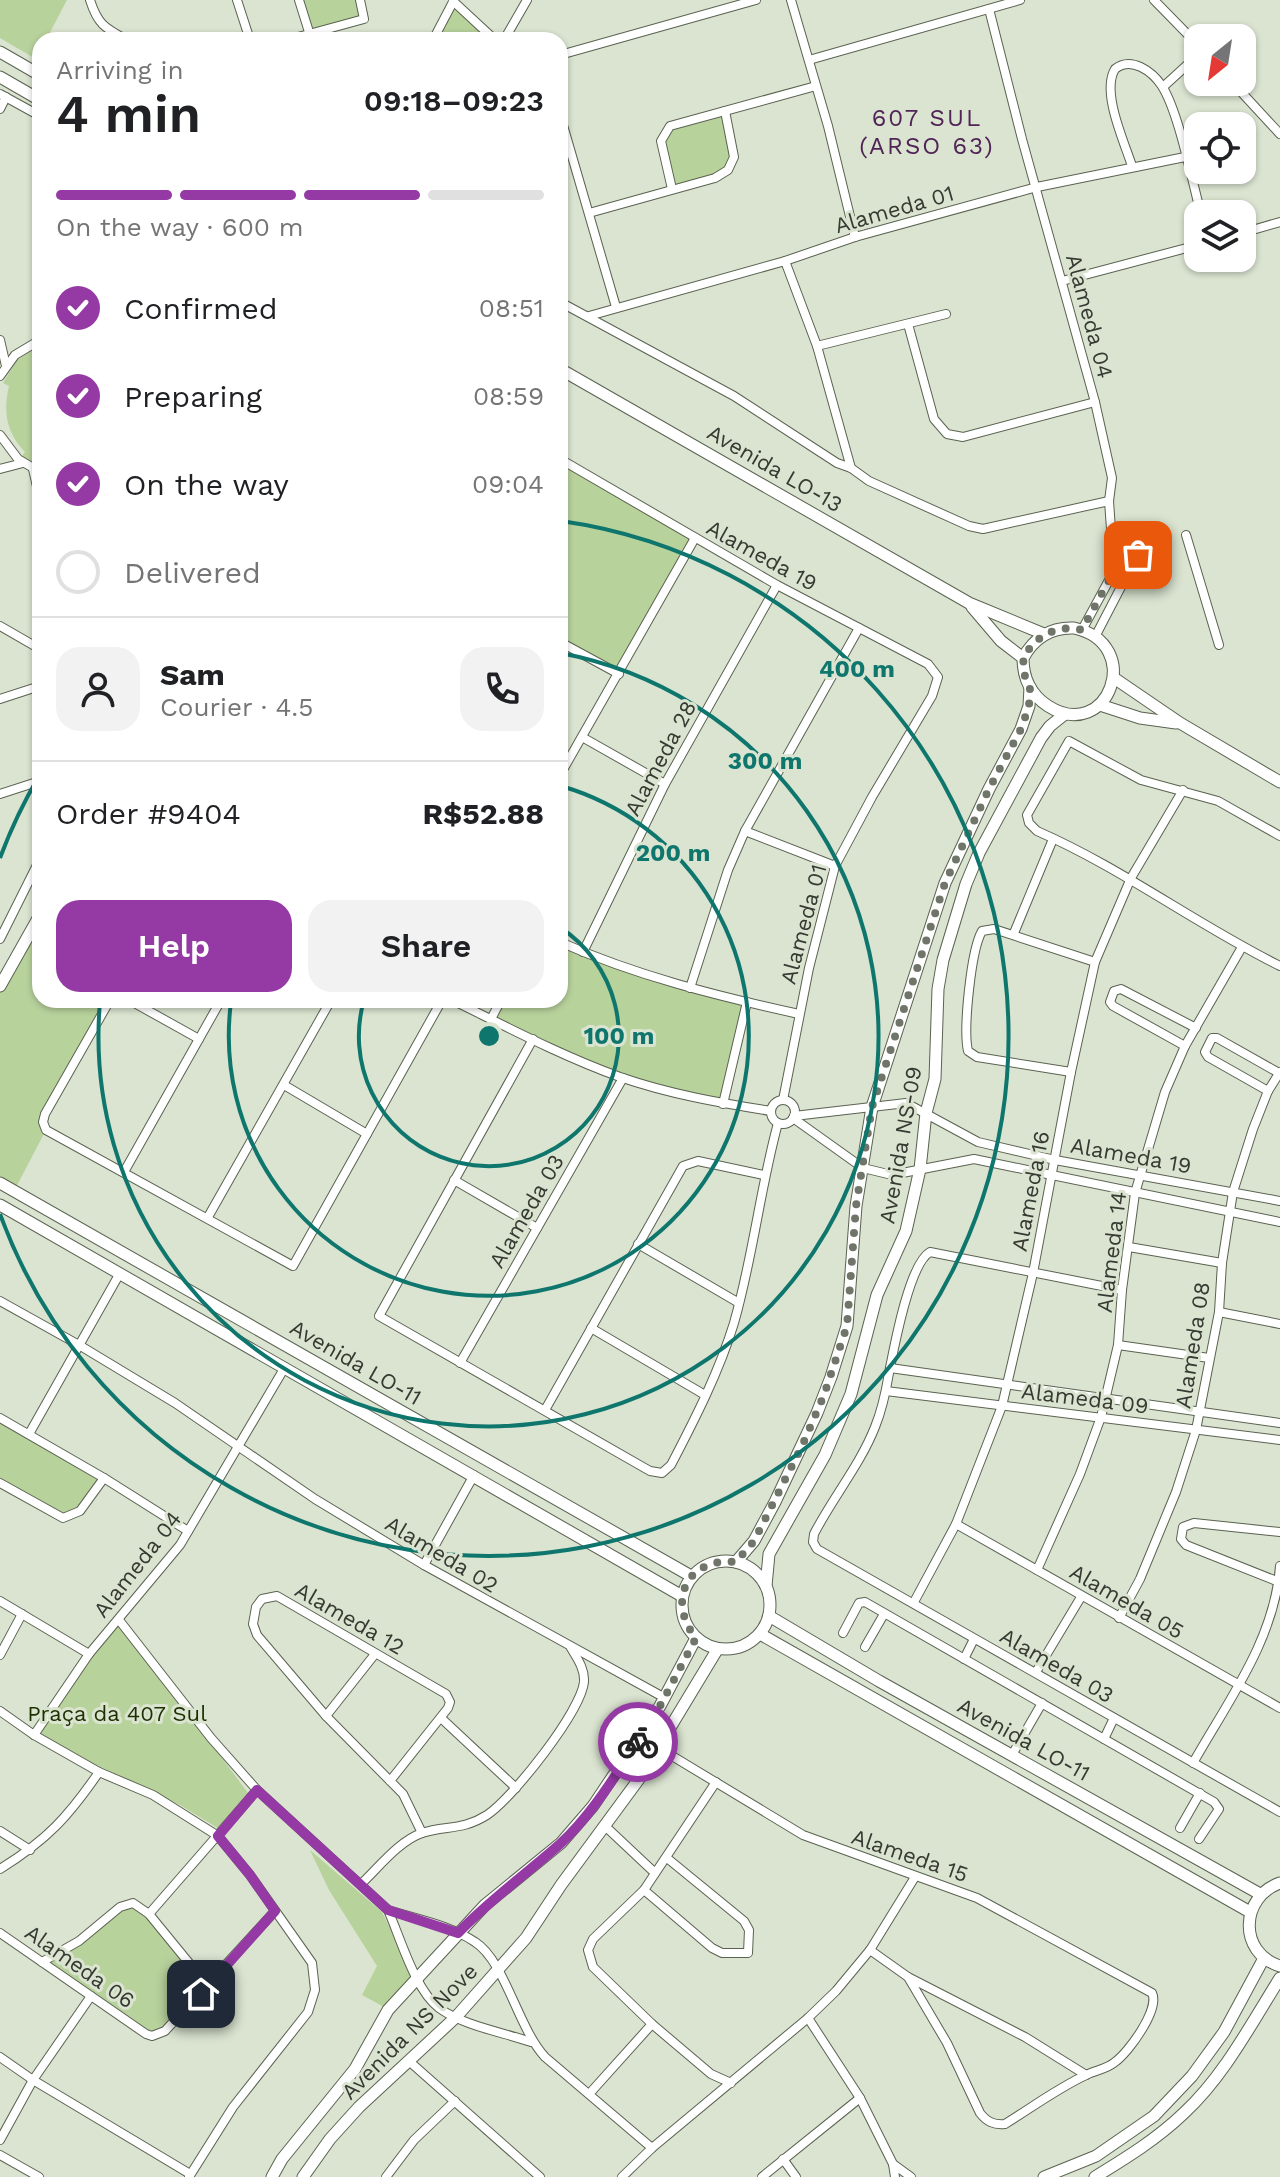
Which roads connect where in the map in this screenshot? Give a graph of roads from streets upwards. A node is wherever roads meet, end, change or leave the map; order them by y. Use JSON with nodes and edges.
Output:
{"nodes":[{"id":1,"x":90,"y":0,"type":"edge"},
{"id":2,"x":237,"y":0,"type":"edge"},
{"id":3,"x":299,"y":0,"type":"edge"},
{"id":4,"x":527,"y":0,"type":"edge"},
{"id":5,"x":756,"y":0,"type":"edge"},
{"id":6,"x":791,"y":0,"type":"edge"},
{"id":7,"x":1020,"y":0,"type":"edge"},
{"id":8,"x":1154,"y":0,"type":"edge"},
{"id":9,"x":453,"y":1,"type":"edge"},
{"id":10,"x":361,"y":3,"type":"edge"},
{"id":11,"x":989,"y":9,"type":"junction"},
{"id":12,"x":1184,"y":31,"type":"edge"},
{"id":13,"x":112,"y":32,"type":"edge"},
{"id":14,"x":247,"y":32,"type":"edge"},
{"id":15,"x":309,"y":32,"type":"joint"},
{"id":16,"x":437,"y":32,"type":"edge"},
{"id":17,"x":486,"y":32,"type":"edge"},
{"id":18,"x":509,"y":32,"type":"edge"},
{"id":19,"x":0,"y":52,"type":"edge"},
{"id":20,"x":568,"y":53,"type":"edge"},
{"id":21,"x":809,"y":60,"type":"junction"},
{"id":22,"x":1184,"y":68,"type":"edge"},
{"id":23,"x":32,"y":70,"type":"edge"},
{"id":24,"x":0,"y":77,"type":"edge"},
{"id":25,"x":816,"y":86,"type":"junction"},
{"id":26,"x":1163,"y":87,"type":"junction"},
{"id":27,"x":3,"y":95,"type":"edge"},
{"id":28,"x":32,"y":95,"type":"edge"},
{"id":29,"x":1245,"y":96,"type":"edge"},
{"id":30,"x":0,"y":109,"type":"edge"},
{"id":31,"x":32,"y":111,"type":"edge"},
{"id":32,"x":725,"y":111,"type":"junction"},
{"id":33,"x":1280,"y":134,"type":"edge"},
{"id":34,"x":568,"y":142,"type":"edge"},
{"id":35,"x":1184,"y":154,"type":"edge"},
{"id":36,"x":1184,"y":157,"type":"edge"},
{"id":37,"x":1132,"y":166,"type":"junction"},
{"id":38,"x":1037,"y":187,"type":"junction"},
{"id":39,"x":672,"y":189,"type":"junction"},
{"id":40,"x":589,"y":213,"type":"junction"},
{"id":41,"x":1280,"y":222,"type":"edge"},
{"id":42,"x":1256,"y":229,"type":"edge"},
{"id":43,"x":855,"y":237,"type":"junction"},
{"id":44,"x":1184,"y":249,"type":"edge"},
{"id":45,"x":785,"y":261,"type":"junction"},
{"id":46,"x":1062,"y":281,"type":"junction"},
{"id":47,"x":568,"y":306,"type":"edge"},
{"id":48,"x":616,"y":307,"type":"junction"},
{"id":49,"x":946,"y":314,"type":"dead end"},
{"id":50,"x":589,"y":316,"type":"junction"},
{"id":51,"x":908,"y":324,"type":"junction"},
{"id":52,"x":1,"y":344,"type":"edge"},
{"id":53,"x":32,"y":345,"type":"edge"},
{"id":54,"x":817,"y":346,"type":"junction"},
{"id":55,"x":15,"y":355,"type":"junction"},
{"id":56,"x":6,"y":366,"type":"junction"},
{"id":57,"x":568,"y":374,"type":"edge"},
{"id":58,"x":0,"y":375,"type":"edge"},
{"id":59,"x":1095,"y":402,"type":"junction"},
{"id":60,"x":0,"y":435,"type":"edge"},
{"id":61,"x":10,"y":451,"type":"junction"},
{"id":62,"x":23,"y":463,"type":"junction"},
{"id":63,"x":568,"y":464,"type":"edge"},
{"id":64,"x":851,"y":468,"type":"junction"},
{"id":65,"x":2,"y":469,"type":"edge"},
{"id":66,"x":32,"y":469,"type":"edge"},
{"id":67,"x":1109,"y":501,"type":"junction"},
{"id":68,"x":1149,"y":533,"type":"dead end"},
{"id":69,"x":1186,"y":535,"type":"dead end"},
{"id":70,"x":695,"y":538,"type":"junction"},
{"id":71,"x":1114,"y":571,"type":"junction"},
{"id":72,"x":1127,"y":578,"type":"junction"},
{"id":73,"x":777,"y":585,"type":"junction"},
{"id":74,"x":969,"y":603,"type":"junction"},
{"id":75,"x":0,"y":626,"type":"edge"},
{"id":76,"x":859,"y":628,"type":"junction"},
{"id":77,"x":1082,"y":630,"type":"junction"},
{"id":78,"x":1044,"y":634,"type":"junction"},
{"id":79,"x":1095,"y":637,"type":"junction"},
{"id":80,"x":32,"y":644,"type":"edge"},
{"id":81,"x":1219,"y":645,"type":"dead end"},
{"id":82,"x":568,"y":646,"type":"edge"},
{"id":83,"x":1023,"y":658,"type":"junction"},
{"id":84,"x":619,"y":674,"type":"junction"},
{"id":85,"x":1114,"y":678,"type":"junction"},
{"id":86,"x":937,"y":685,"type":"joint"},
{"id":87,"x":1030,"y":687,"type":"junction"},
{"id":88,"x":32,"y":689,"type":"edge"},
{"id":89,"x":0,"y":699,"type":"edge"},
{"id":90,"x":1100,"y":705,"type":"junction"},
{"id":91,"x":1065,"y":714,"type":"junction"},
{"id":92,"x":1180,"y":723,"type":"junction"},
{"id":93,"x":582,"y":737,"type":"junction"},
{"id":94,"x":568,"y":761,"type":"edge"},
{"id":95,"x":1280,"y":782,"type":"edge"},
{"id":96,"x":32,"y":784,"type":"edge"},
{"id":97,"x":665,"y":784,"type":"junction"},
{"id":98,"x":1183,"y":790,"type":"junction"},
{"id":99,"x":0,"y":794,"type":"edge"},
{"id":100,"x":745,"y":831,"type":"junction"},
{"id":101,"x":1280,"y":836,"type":"edge"},
{"id":102,"x":1053,"y":839,"type":"junction"},
{"id":103,"x":835,"y":866,"type":"junction"},
{"id":104,"x":32,"y":875,"type":"edge"},
{"id":105,"x":1131,"y":878,"type":"junction"},
{"id":106,"x":32,"y":929,"type":"edge"},
{"id":107,"x":1014,"y":933,"type":"junction"},
{"id":108,"x":0,"y":939,"type":"edge"},
{"id":109,"x":568,"y":945,"type":"edge"},
{"id":110,"x":1242,"y":947,"type":"junction"},
{"id":111,"x":583,"y":952,"type":"junction"},
{"id":112,"x":1095,"y":962,"type":"junction"},
{"id":113,"x":1280,"y":966,"type":"edge"},
{"id":114,"x":0,"y":986,"type":"edge"},
{"id":115,"x":690,"y":988,"type":"junction"},
{"id":116,"x":747,"y":1002,"type":"junction"},
{"id":117,"x":105,"y":1008,"type":"edge"},
{"id":118,"x":143,"y":1008,"type":"edge"},
{"id":119,"x":216,"y":1008,"type":"edge"},
{"id":120,"x":327,"y":1008,"type":"edge"},
{"id":121,"x":438,"y":1008,"type":"edge"},
{"id":122,"x":468,"y":1008,"type":"edge"},
{"id":123,"x":497,"y":1008,"type":"edge"},
{"id":124,"x":799,"y":1014,"type":"junction"},
{"id":125,"x":491,"y":1019,"type":"junction"},
{"id":126,"x":1196,"y":1028,"type":"junction"},
{"id":127,"x":199,"y":1039,"type":"junction"},
{"id":128,"x":533,"y":1039,"type":"junction"},
{"id":129,"x":1185,"y":1046,"type":"junction"},
{"id":130,"x":1071,"y":1072,"type":"junction"},
{"id":131,"x":1280,"y":1073,"type":"edge"},
{"id":132,"x":623,"y":1078,"type":"junction"},
{"id":133,"x":284,"y":1085,"type":"junction"},
{"id":134,"x":1268,"y":1091,"type":"junction"},
{"id":135,"x":783,"y":1100,"type":"junction"},
{"id":136,"x":723,"y":1104,"type":"junction"},
{"id":137,"x":872,"y":1107,"type":"junction"},
{"id":138,"x":771,"y":1111,"type":"junction"},
{"id":139,"x":926,"y":1113,"type":"junction"},
{"id":140,"x":794,"y":1117,"type":"junction"},
{"id":141,"x":778,"y":1123,"type":"junction"},
{"id":142,"x":367,"y":1134,"type":"junction"},
{"id":143,"x":1055,"y":1160,"type":"junction"},
{"id":144,"x":863,"y":1168,"type":"junction"},
{"id":145,"x":920,"y":1169,"type":"junction"},
{"id":146,"x":124,"y":1172,"type":"junction"},
{"id":147,"x":764,"y":1175,"type":"junction"},
{"id":148,"x":1052,"y":1176,"type":"junction"},
{"id":149,"x":1140,"y":1176,"type":"junction"},
{"id":150,"x":454,"y":1180,"type":"junction"},
{"id":151,"x":0,"y":1183,"type":"edge"},
{"id":152,"x":1233,"y":1192,"type":"junction"},
{"id":153,"x":1135,"y":1193,"type":"junction"},
{"id":154,"x":1280,"y":1201,"type":"edge"},
{"id":155,"x":0,"y":1205,"type":"edge"},
{"id":156,"x":1230,"y":1211,"type":"junction"},
{"id":157,"x":208,"y":1217,"type":"junction"},
{"id":158,"x":1280,"y":1222,"type":"edge"},
{"id":159,"x":537,"y":1228,"type":"junction"},
{"id":160,"x":638,"y":1244,"type":"junction"},
{"id":161,"x":1129,"y":1247,"type":"junction"},
{"id":162,"x":1222,"y":1263,"type":"junction"},
{"id":163,"x":120,"y":1273,"type":"junction"},
{"id":164,"x":1033,"y":1273,"type":"junction"},
{"id":165,"x":1122,"y":1290,"type":"junction"},
{"id":166,"x":0,"y":1301,"type":"edge"},
{"id":167,"x":739,"y":1303,"type":"junction"},
{"id":168,"x":1219,"y":1312,"type":"junction"},
{"id":169,"x":1280,"y":1324,"type":"edge"},
{"id":170,"x":591,"y":1328,"type":"junction"},
{"id":171,"x":79,"y":1345,"type":"junction"},
{"id":172,"x":1118,"y":1345,"type":"junction"},
{"id":173,"x":1209,"y":1358,"type":"junction"},
{"id":174,"x":460,"y":1363,"type":"junction"},
{"id":175,"x":285,"y":1367,"type":"junction"},
{"id":176,"x":890,"y":1368,"type":"junction"},
{"id":177,"x":1007,"y":1384,"type":"junction"},
{"id":178,"x":886,"y":1391,"type":"junction"},
{"id":179,"x":705,"y":1395,"type":"junction"},
{"id":180,"x":1104,"y":1398,"type":"junction"},
{"id":181,"x":1002,"y":1406,"type":"junction"},
{"id":182,"x":545,"y":1410,"type":"junction"},
{"id":183,"x":1200,"y":1412,"type":"junction"},
{"id":184,"x":1101,"y":1417,"type":"junction"},
{"id":185,"x":0,"y":1418,"type":"edge"},
{"id":186,"x":1280,"y":1423,"type":"edge"},
{"id":187,"x":1196,"y":1430,"type":"junction"},
{"id":188,"x":29,"y":1434,"type":"junction"},
{"id":189,"x":1280,"y":1440,"type":"edge"},
{"id":190,"x":237,"y":1448,"type":"junction"},
{"id":191,"x":474,"y":1475,"type":"junction"},
{"id":192,"x":104,"y":1478,"type":"junction"},
{"id":193,"x":0,"y":1483,"type":"edge"},
{"id":194,"x":956,"y":1524,"type":"junction"},
{"id":195,"x":188,"y":1531,"type":"junction"},
{"id":196,"x":1280,"y":1532,"type":"edge"},
{"id":197,"x":736,"y":1562,"type":"junction"},
{"id":198,"x":424,"y":1565,"type":"junction"},
{"id":199,"x":1280,"y":1566,"type":"edge"},
{"id":200,"x":1037,"y":1570,"type":"junction"},
{"id":201,"x":691,"y":1576,"type":"junction"},
{"id":202,"x":1279,"y":1582,"type":"edge"},
{"id":203,"x":766,"y":1586,"type":"junction"},
{"id":204,"x":682,"y":1596,"type":"junction"},
{"id":205,"x":1081,"y":1597,"type":"junction"},
{"id":206,"x":0,"y":1601,"type":"edge"},
{"id":207,"x":914,"y":1602,"type":"junction"},
{"id":208,"x":22,"y":1614,"type":"junction"},
{"id":209,"x":884,"y":1614,"type":"junction"},
{"id":210,"x":769,"y":1616,"type":"junction"},
{"id":211,"x":1119,"y":1618,"type":"junction"},
{"id":212,"x":119,"y":1620,"type":"junction"},
{"id":213,"x":843,"y":1633,"type":"dead end"},
{"id":214,"x":760,"y":1634,"type":"junction"},
{"id":215,"x":696,"y":1638,"type":"junction"},
{"id":216,"x":974,"y":1639,"type":"junction"},
{"id":217,"x":570,"y":1647,"type":"junction"},
{"id":218,"x":865,"y":1647,"type":"dead end"},
{"id":219,"x":717,"y":1650,"type":"junction"},
{"id":220,"x":89,"y":1654,"type":"junction"},
{"id":221,"x":375,"y":1654,"type":"junction"},
{"id":222,"x":0,"y":1655,"type":"edge"},
{"id":223,"x":964,"y":1659,"type":"junction"},
{"id":224,"x":1036,"y":1672,"type":"junction"},
{"id":225,"x":1238,"y":1684,"type":"junction"},
{"id":226,"x":665,"y":1698,"type":"junction"},
{"id":227,"x":1042,"y":1703,"type":"junction"},
{"id":228,"x":1280,"y":1708,"type":"edge"},
{"id":229,"x":0,"y":1711,"type":"edge"},
{"id":230,"x":326,"y":1716,"type":"junction"},
{"id":231,"x":441,"y":1718,"type":"junction"},
{"id":232,"x":1114,"y":1718,"type":"junction"},
{"id":233,"x":34,"y":1735,"type":"junction"},
{"id":234,"x":1104,"y":1739,"type":"junction"},
{"id":235,"x":659,"y":1748,"type":"junction"},
{"id":236,"x":1012,"y":1755,"type":"junction"},
{"id":237,"x":1193,"y":1763,"type":"junction"},
{"id":238,"x":99,"y":1772,"type":"junction"},
{"id":239,"x":390,"y":1781,"type":"junction"},
{"id":240,"x":716,"y":1782,"type":"junction"},
{"id":241,"x":516,"y":1788,"type":"junction"},
{"id":242,"x":257,"y":1790,"type":"junction"},
{"id":243,"x":1200,"y":1793,"type":"junction"},
{"id":244,"x":1280,"y":1812,"type":"edge"},
{"id":245,"x":605,"y":1826,"type":"junction"},
{"id":246,"x":1180,"y":1828,"type":"dead end"},
{"id":247,"x":0,"y":1831,"type":"edge"},
{"id":248,"x":422,"y":1833,"type":"junction"},
{"id":249,"x":218,"y":1836,"type":"junction"},
{"id":250,"x":1199,"y":1839,"type":"dead end"},
{"id":251,"x":30,"y":1850,"type":"junction"},
{"id":252,"x":667,"y":1858,"type":"junction"},
{"id":253,"x":0,"y":1869,"type":"edge"},
{"id":254,"x":655,"y":1873,"type":"junction"},
{"id":255,"x":915,"y":1877,"type":"junction"},
{"id":256,"x":1280,"y":1883,"type":"edge"},
{"id":257,"x":361,"y":1884,"type":"junction"},
{"id":258,"x":644,"y":1890,"type":"junction"},
{"id":259,"x":1260,"y":1894,"type":"junction"},
{"id":260,"x":388,"y":1910,"type":"junction"},
{"id":261,"x":275,"y":1911,"type":"junction"},
{"id":262,"x":1250,"y":1912,"type":"junction"},
{"id":263,"x":149,"y":1914,"type":"junction"},
{"id":264,"x":0,"y":1933,"type":"edge"},
{"id":265,"x":458,"y":1933,"type":"junction"},
{"id":266,"x":870,"y":1950,"type":"junction"},
{"id":267,"x":1264,"y":1958,"type":"junction"},
{"id":268,"x":42,"y":1962,"type":"junction"},
{"id":269,"x":1280,"y":1966,"type":"edge"},
{"id":270,"x":497,"y":1971,"type":"junction"},
{"id":271,"x":908,"y":1977,"type":"junction"},
{"id":272,"x":418,"y":1978,"type":"junction"},
{"id":273,"x":1280,"y":1978,"type":"edge"},
{"id":274,"x":207,"y":1985,"type":"junction"},
{"id":275,"x":91,"y":1996,"type":"junction"},
{"id":276,"x":456,"y":2017,"type":"junction"},
{"id":277,"x":808,"y":2018,"type":"junction"},
{"id":278,"x":652,"y":2024,"type":"junction"},
{"id":279,"x":531,"y":2042,"type":"junction"},
{"id":280,"x":0,"y":2057,"type":"edge"},
{"id":281,"x":410,"y":2062,"type":"junction"},
{"id":282,"x":1086,"y":2075,"type":"junction"},
{"id":283,"x":33,"y":2080,"type":"junction"},
{"id":284,"x":731,"y":2083,"type":"junction"},
{"id":285,"x":590,"y":2093,"type":"junction"},
{"id":286,"x":860,"y":2098,"type":"junction"},
{"id":287,"x":455,"y":2101,"type":"junction"},
{"id":288,"x":0,"y":2140,"type":"edge"},
{"id":289,"x":652,"y":2148,"type":"junction"},
{"id":290,"x":0,"y":2155,"type":"edge"},
{"id":291,"x":783,"y":2159,"type":"junction"},
{"id":292,"x":893,"y":2164,"type":"junction"},
{"id":293,"x":190,"y":2175,"type":"edge"},
{"id":294,"x":536,"y":2176,"type":"edge"},
{"id":295,"x":39,"y":2177,"type":"edge"},
{"id":296,"x":272,"y":2177,"type":"edge"},
{"id":297,"x":303,"y":2177,"type":"edge"},
{"id":298,"x":386,"y":2177,"type":"edge"},
{"id":299,"x":622,"y":2177,"type":"edge"},
{"id":300,"x":762,"y":2177,"type":"edge"},
{"id":301,"x":796,"y":2177,"type":"edge"},
{"id":302,"x":895,"y":2177,"type":"edge"},
{"id":303,"x":911,"y":2177,"type":"edge"},
{"id":304,"x":1044,"y":2177,"type":"edge"},
{"id":305,"x":1095,"y":2177,"type":"edge"}],
"edges":[{"from":1,"to":13,"type":"street"},
{"from":2,"to":14,"type":"street"},
{"from":3,"to":15,"type":"street"},
{"from":4,"to":18,"type":"street"},
{"from":5,"to":20,"type":"street"},
{"from":6,"to":21,"type":"street"},
{"from":7,"to":11,"type":"street"},
{"from":8,"to":12,"type":"street"},
{"from":9,"to":16,"type":"street"},
{"from":9,"to":17,"type":"street"},
{"from":10,"to":15,"type":"street"},
{"from":11,"to":21,"type":"street"},
{"from":11,"to":38,"type":"street","name":"Alameda 04"},
{"from":19,"to":23,"type":"street"},
{"from":21,"to":25,"type":"street"},
{"from":22,"to":26,"type":"street"},
{"from":24,"to":28,"type":"street"},
{"from":25,"to":32,"type":"street"},
{"from":25,"to":43,"type":"street"},
{"from":26,"to":35,"type":"street"},
{"from":26,"to":37,"type":"street"},
{"from":27,"to":30,"type":"street"},
{"from":27,"to":31,"type":"street"},
{"from":29,"to":33,"type":"street"},
{"from":32,"to":39,"type":"street"},
{"from":32,"to":39,"type":"street"},
{"from":34,"to":40,"type":"street"},
{"from":36,"to":37,"type":"street","name":"Alameda 01"},
{"from":37,"to":38,"type":"street","name":"Alameda 01"},
{"from":38,"to":43,"type":"street","name":"Alameda 01"},
{"from":38,"to":46,"type":"street","name":"Alameda 04"},
{"from":39,"to":40,"type":"street"},
{"from":40,"to":48,"type":"street"},
{"from":41,"to":42,"type":"street"},
{"from":43,"to":45,"type":"street","name":"Alameda 01"},
{"from":44,"to":46,"type":"street"},
{"from":45,"to":48,"type":"street","name":"Alameda 01"},
{"from":45,"to":54,"type":"street"},
{"from":46,"to":59,"type":"street","name":"Alameda 04"},
{"from":47,"to":50,"type":"street"},
{"from":48,"to":50,"type":"street","name":"Alameda 01"},
{"from":49,"to":51,"type":"street"},
{"from":50,"to":64,"type":"street"},
{"from":51,"to":54,"type":"street"},
{"from":51,"to":59,"type":"street"},
{"from":52,"to":55,"type":"street"},
{"from":52,"to":56,"type":"street"},
{"from":53,"to":55,"type":"street"},
{"from":54,"to":64,"type":"street"},
{"from":55,"to":56,"type":"street"},
{"from":56,"to":58,"type":"street"},
{"from":57,"to":74,"type":"street","name":"Avenida LO-13"},
{"from":59,"to":67,"type":"street","name":"Alameda 04"},
{"from":60,"to":61,"type":"street"},
{"from":61,"to":62,"type":"street"},
{"from":61,"to":65,"type":"street"},
{"from":62,"to":65,"type":"street"},
{"from":62,"to":66,"type":"street"},
{"from":63,"to":70,"type":"street","name":"Alameda 19"},
{"from":64,"to":67,"type":"street"},
{"from":67,"to":71,"type":"street","name":"Alameda 04"},
{"from":68,"to":72,"type":"street"},
{"from":69,"to":81,"type":"street"},
{"from":70,"to":73,"type":"street","name":"Alameda 19"},
{"from":70,"to":84,"type":"street"},
{"from":71,"to":72,"type":"street"},
{"from":71,"to":77,"type":"street"},
{"from":72,"to":79,"type":"street"},
{"from":73,"to":76,"type":"street","name":"Alameda 19"},
{"from":73,"to":97,"type":"street","name":"Alameda 28"},
{"from":74,"to":78,"type":"street","name":"Avenida LO-13"},
{"from":74,"to":83,"type":"street","name":"Avenida LO-13"},
{"from":75,"to":80,"type":"street"},
{"from":76,"to":86,"type":"street","name":"Alameda 19"},
{"from":76,"to":100,"type":"street"},
{"from":77,"to":78,"type":"street","name":"Avenida LO-13"},
{"from":77,"to":79,"type":"street"},
{"from":78,"to":83,"type":"street"},
{"from":79,"to":85,"type":"street"},
{"from":82,"to":84,"type":"street"},
{"from":83,"to":87,"type":"street"},
{"from":84,"to":93,"type":"street"},
{"from":85,"to":90,"type":"street"},
{"from":85,"to":92,"type":"street"},
{"from":86,"to":103,"type":"street","name":"Alameda 01"},
{"from":87,"to":91,"type":"street"},
{"from":87,"to":137,"type":"street","name":"Avenida NS-09"},
{"from":88,"to":89,"type":"street"},
{"from":90,"to":91,"type":"street"},
{"from":90,"to":92,"type":"street"},
{"from":91,"to":139,"type":"street","name":"Avenida NS-09"},
{"from":92,"to":95,"type":"street"},
{"from":93,"to":94,"type":"street"},
{"from":93,"to":97,"type":"street"},
{"from":96,"to":99,"type":"street"},
{"from":97,"to":111,"type":"street","name":"Alameda 28"},
{"from":98,"to":101,"type":"street"},
{"from":98,"to":102,"type":"street"},
{"from":98,"to":105,"type":"street","name":"Alameda 16"},
{"from":100,"to":103,"type":"street"},
{"from":100,"to":115,"type":"street"},
{"from":102,"to":105,"type":"street"},
{"from":102,"to":107,"type":"street"},
{"from":103,"to":124,"type":"street","name":"Alameda 01"},
{"from":104,"to":108,"type":"street"},
{"from":105,"to":110,"type":"street"},
{"from":105,"to":112,"type":"street","name":"Alameda 16"},
{"from":106,"to":114,"type":"street"},
{"from":107,"to":112,"type":"street"},
{"from":107,"to":130,"type":"street"},
{"from":109,"to":111,"type":"street"},
{"from":110,"to":113,"type":"street"},
{"from":110,"to":126,"type":"street","name":"Alameda 14"},
{"from":111,"to":115,"type":"street"},
{"from":112,"to":130,"type":"street","name":"Alameda 16"},
{"from":115,"to":116,"type":"street"},
{"from":116,"to":124,"type":"street"},
{"from":116,"to":136,"type":"street"},
{"from":117,"to":146,"type":"street"},
{"from":118,"to":127,"type":"street"},
{"from":119,"to":127,"type":"street"},
{"from":120,"to":133,"type":"street"},
{"from":121,"to":142,"type":"street"},
{"from":122,"to":125,"type":"street"},
{"from":123,"to":125,"type":"street"},
{"from":124,"to":135,"type":"street","name":"Alameda 01"},
{"from":125,"to":128,"type":"street"},
{"from":126,"to":129,"type":"street","name":"Alameda 14"},
{"from":126,"to":129,"type":"street"},
{"from":127,"to":146,"type":"street"},
{"from":128,"to":132,"type":"street"},
{"from":128,"to":150,"type":"street"},
{"from":129,"to":149,"type":"street","name":"Alameda 14"},
{"from":130,"to":143,"type":"street","name":"Alameda 16"},
{"from":131,"to":134,"type":"street","name":"Alameda 08"},
{"from":131,"to":134,"type":"street"},
{"from":132,"to":136,"type":"street"},
{"from":132,"to":159,"type":"street","name":"Alameda 03"},
{"from":133,"to":142,"type":"street"},
{"from":133,"to":157,"type":"street"},
{"from":134,"to":152,"type":"street","name":"Alameda 08"},
{"from":135,"to":138,"type":"street"},
{"from":135,"to":140,"type":"street"},
{"from":136,"to":138,"type":"street"},
{"from":137,"to":139,"type":"street","name":"Alameda 19"},
{"from":137,"to":140,"type":"street","name":"Alameda 19"},
{"from":137,"to":144,"type":"street","name":"Avenida NS-09"},
{"from":138,"to":141,"type":"street"},
{"from":139,"to":143,"type":"street","name":"Alameda 19"},
{"from":139,"to":145,"type":"street","name":"Avenida NS-09"},
{"from":140,"to":141,"type":"street"},
{"from":140,"to":144,"type":"street","name":"Alameda 19"},
{"from":141,"to":147,"type":"street"},
{"from":142,"to":157,"type":"street"},
{"from":143,"to":148,"type":"street","name":"Alameda 16"},
{"from":143,"to":149,"type":"street","name":"Alameda 19"},
{"from":144,"to":145,"type":"street","name":"Alameda 19"},
{"from":144,"to":197,"type":"street","name":"Avenida NS-09"},
{"from":145,"to":148,"type":"street","name":"Alameda 19"},
{"from":145,"to":203,"type":"street","name":"Avenida NS-09"},
{"from":146,"to":157,"type":"street"},
{"from":147,"to":160,"type":"street"},
{"from":147,"to":167,"type":"street"},
{"from":148,"to":153,"type":"street","name":"Alameda 19"},
{"from":148,"to":164,"type":"street","name":"Alameda 16"},
{"from":149,"to":152,"type":"street","name":"Alameda 19"},
{"from":149,"to":153,"type":"street","name":"Alameda 14"},
{"from":150,"to":159,"type":"street"},
{"from":150,"to":174,"type":"street"},
{"from":151,"to":201,"type":"street","name":"Avenida LO-11"},
{"from":152,"to":154,"type":"street","name":"Alameda 19"},
{"from":152,"to":156,"type":"street","name":"Alameda 08"},
{"from":153,"to":156,"type":"street","name":"Alameda 19"},
{"from":153,"to":161,"type":"street","name":"Alameda 14"},
{"from":155,"to":163,"type":"street","name":"Avenida LO-11"},
{"from":156,"to":158,"type":"street","name":"Alameda 19"},
{"from":156,"to":162,"type":"street","name":"Alameda 08"},
{"from":159,"to":174,"type":"street","name":"Alameda 03"},
{"from":160,"to":167,"type":"street"},
{"from":160,"to":170,"type":"street"},
{"from":161,"to":162,"type":"street"},
{"from":161,"to":165,"type":"street","name":"Alameda 14"},
{"from":162,"to":168,"type":"street","name":"Alameda 08"},
{"from":163,"to":171,"type":"street"},
{"from":163,"to":175,"type":"street","name":"Avenida LO-11"},
{"from":164,"to":165,"type":"street"},
{"from":164,"to":176,"type":"street"},
{"from":164,"to":177,"type":"street","name":"Alameda 16"},
{"from":165,"to":172,"type":"street","name":"Alameda 14"},
{"from":166,"to":171,"type":"street","name":"Alameda 02"},
{"from":167,"to":179,"type":"street"},
{"from":168,"to":169,"type":"street"},
{"from":168,"to":173,"type":"street","name":"Alameda 08"},
{"from":170,"to":179,"type":"street"},
{"from":170,"to":182,"type":"street"},
{"from":171,"to":188,"type":"street"},
{"from":171,"to":190,"type":"street","name":"Alameda 02"},
{"from":172,"to":173,"type":"street"},
{"from":172,"to":180,"type":"street","name":"Alameda 14"},
{"from":173,"to":183,"type":"street","name":"Alameda 08"},
{"from":174,"to":182,"type":"street"},
{"from":175,"to":190,"type":"street","name":"Alameda 04"},
{"from":175,"to":191,"type":"street","name":"Avenida LO-11"},
{"from":176,"to":177,"type":"street","name":"Alameda 09"},
{"from":176,"to":178,"type":"street"},
{"from":177,"to":180,"type":"street","name":"Alameda 09"},
{"from":177,"to":181,"type":"street","name":"Alameda 16"},
{"from":178,"to":181,"type":"street","name":"Alameda 09"},
{"from":178,"to":207,"type":"street","name":"Alameda 03"},
{"from":179,"to":182,"type":"street"},
{"from":180,"to":183,"type":"street","name":"Alameda 09"},
{"from":180,"to":184,"type":"street","name":"Alameda 14"},
{"from":181,"to":184,"type":"street","name":"Alameda 09"},
{"from":181,"to":194,"type":"street","name":"Alameda 16"},
{"from":183,"to":186,"type":"street","name":"Alameda 09"},
{"from":183,"to":187,"type":"street","name":"Alameda 08"},
{"from":184,"to":187,"type":"street","name":"Alameda 09"},
{"from":184,"to":200,"type":"street","name":"Alameda 14"},
{"from":185,"to":188,"type":"street"},
{"from":187,"to":189,"type":"street","name":"Alameda 09"},
{"from":187,"to":211,"type":"street","name":"Alameda 08"},
{"from":188,"to":192,"type":"street"},
{"from":190,"to":195,"type":"street","name":"Alameda 04"},
{"from":190,"to":198,"type":"street","name":"Alameda 02"},
{"from":191,"to":198,"type":"street"},
{"from":191,"to":204,"type":"street","name":"Avenida LO-11"},
{"from":192,"to":193,"type":"street"},
{"from":192,"to":195,"type":"street"},
{"from":194,"to":200,"type":"street","name":"Alameda 05"},
{"from":194,"to":207,"type":"street","name":"Alameda 16"},
{"from":195,"to":212,"type":"street","name":"Alameda 04"},
{"from":196,"to":202,"type":"street"},
{"from":197,"to":201,"type":"street"},
{"from":197,"to":203,"type":"street"},
{"from":198,"to":217,"type":"street","name":"Alameda 02"},
{"from":199,"to":202,"type":"street"},
{"from":200,"to":205,"type":"street","name":"Alameda 05"},
{"from":201,"to":204,"type":"street"},
{"from":202,"to":225,"type":"street"},
{"from":203,"to":210,"type":"street"},
{"from":204,"to":215,"type":"street"},
{"from":205,"to":211,"type":"street","name":"Alameda 05"},
{"from":205,"to":224,"type":"street"},
{"from":206,"to":208,"type":"street"},
{"from":207,"to":216,"type":"street","name":"Alameda 03"},
{"from":208,"to":220,"type":"street"},
{"from":208,"to":222,"type":"street"},
{"from":209,"to":213,"type":"street"},
{"from":209,"to":218,"type":"street"},
{"from":209,"to":223,"type":"street"},
{"from":210,"to":214,"type":"street"},
{"from":210,"to":236,"type":"street","name":"Avenida LO-11"},
{"from":211,"to":225,"type":"street","name":"Alameda 05"},
{"from":212,"to":220,"type":"street","name":"Alameda 04"},
{"from":212,"to":242,"type":"street"},
{"from":214,"to":219,"type":"street"},
{"from":214,"to":262,"type":"street","name":"Avenida LO-11"},
{"from":215,"to":219,"type":"street"},
{"from":215,"to":226,"type":"street"},
{"from":216,"to":223,"type":"street"},
{"from":216,"to":224,"type":"street","name":"Alameda 03"},
{"from":217,"to":226,"type":"street","name":"Alameda 02"},
{"from":217,"to":241,"type":"street"},
{"from":219,"to":235,"type":"street","name":"Avenida NS Nove"},
{"from":220,"to":233,"type":"street","name":"Alameda 04"},
{"from":221,"to":230,"type":"street"},
{"from":221,"to":230,"type":"street","name":"Alameda 12"},
{"from":221,"to":231,"type":"street","name":"Alameda 12"},
{"from":223,"to":227,"type":"street"},
{"from":224,"to":232,"type":"street","name":"Alameda 03"},
{"from":225,"to":228,"type":"street","name":"Alameda 05"},
{"from":225,"to":237,"type":"street"},
{"from":226,"to":265,"type":"street"},
{"from":227,"to":234,"type":"street"},
{"from":227,"to":236,"type":"street"},
{"from":229,"to":233,"type":"street"},
{"from":230,"to":239,"type":"street","name":"Alameda 12"},
{"from":231,"to":239,"type":"street"},
{"from":231,"to":241,"type":"street"},
{"from":232,"to":234,"type":"street"},
{"from":232,"to":237,"type":"street","name":"Alameda 03"},
{"from":233,"to":238,"type":"street"},
{"from":234,"to":243,"type":"street"},
{"from":235,"to":240,"type":"street","name":"Alameda 15"},
{"from":235,"to":245,"type":"street","name":"Avenida NS Nove"},
{"from":236,"to":259,"type":"street","name":"Avenida LO-11"},
{"from":237,"to":244,"type":"street","name":"Alameda 03"},
{"from":238,"to":249,"type":"street"},
{"from":238,"to":251,"type":"street"},
{"from":239,"to":248,"type":"street","name":"Alameda 12"},
{"from":240,"to":252,"type":"street"},
{"from":240,"to":255,"type":"street","name":"Alameda 15"},
{"from":241,"to":248,"type":"street"},
{"from":242,"to":249,"type":"street"},
{"from":242,"to":257,"type":"street"},
{"from":243,"to":246,"type":"street"},
{"from":243,"to":250,"type":"street"},
{"from":245,"to":254,"type":"street"},
{"from":245,"to":270,"type":"street","name":"Avenida NS Nove"},
{"from":247,"to":251,"type":"street"},
{"from":248,"to":257,"type":"street"},
{"from":249,"to":261,"type":"street"},
{"from":249,"to":263,"type":"street"},
{"from":251,"to":253,"type":"street"},
{"from":252,"to":254,"type":"street"},
{"from":252,"to":258,"type":"street"},
{"from":254,"to":258,"type":"street"},
{"from":255,"to":266,"type":"street"},
{"from":255,"to":282,"type":"street","name":"Alameda 15"},
{"from":256,"to":259,"type":"street"},
{"from":257,"to":260,"type":"street"},
{"from":258,"to":278,"type":"street"},
{"from":259,"to":262,"type":"street"},
{"from":260,"to":265,"type":"street"},
{"from":260,"to":272,"type":"street"},
{"from":261,"to":274,"type":"street","name":"Alameda 06"},
{"from":261,"to":293,"type":"street"},
{"from":262,"to":267,"type":"street"},
{"from":263,"to":268,"type":"street"},
{"from":263,"to":274,"type":"street"},
{"from":264,"to":268,"type":"street","name":"Alameda 06"},
{"from":265,"to":270,"type":"street"},
{"from":265,"to":272,"type":"street"},
{"from":266,"to":271,"type":"street"},
{"from":266,"to":277,"type":"street"},
{"from":267,"to":269,"type":"street"},
{"from":267,"to":304,"type":"street"},
{"from":268,"to":275,"type":"street","name":"Alameda 06"},
{"from":270,"to":276,"type":"street","name":"Avenida NS Nove"},
{"from":270,"to":279,"type":"street"},
{"from":271,"to":282,"type":"street"},
{"from":271,"to":282,"type":"street"},
{"from":272,"to":276,"type":"street"},
{"from":272,"to":296,"type":"street"},
{"from":273,"to":305,"type":"street"},
{"from":274,"to":275,"type":"street","name":"Alameda 06"},
{"from":275,"to":283,"type":"street"},
{"from":276,"to":279,"type":"street"},
{"from":276,"to":281,"type":"street","name":"Avenida NS Nove"},
{"from":277,"to":284,"type":"street"},
{"from":277,"to":286,"type":"street"},
{"from":278,"to":284,"type":"street"},
{"from":278,"to":285,"type":"street"},
{"from":279,"to":285,"type":"street"},
{"from":280,"to":283,"type":"street"},
{"from":281,"to":287,"type":"street"},
{"from":281,"to":297,"type":"street","name":"Avenida NS Nove"},
{"from":283,"to":288,"type":"street"},
{"from":283,"to":293,"type":"street"},
{"from":284,"to":289,"type":"street"},
{"from":285,"to":289,"type":"street"},
{"from":286,"to":291,"type":"street"},
{"from":286,"to":292,"type":"street"},
{"from":287,"to":294,"type":"street"},
{"from":287,"to":298,"type":"street"},
{"from":289,"to":299,"type":"street"},
{"from":290,"to":295,"type":"street"},
{"from":291,"to":300,"type":"street"},
{"from":291,"to":301,"type":"street"},
{"from":292,"to":302,"type":"street"},
{"from":292,"to":303,"type":"street"}]}
